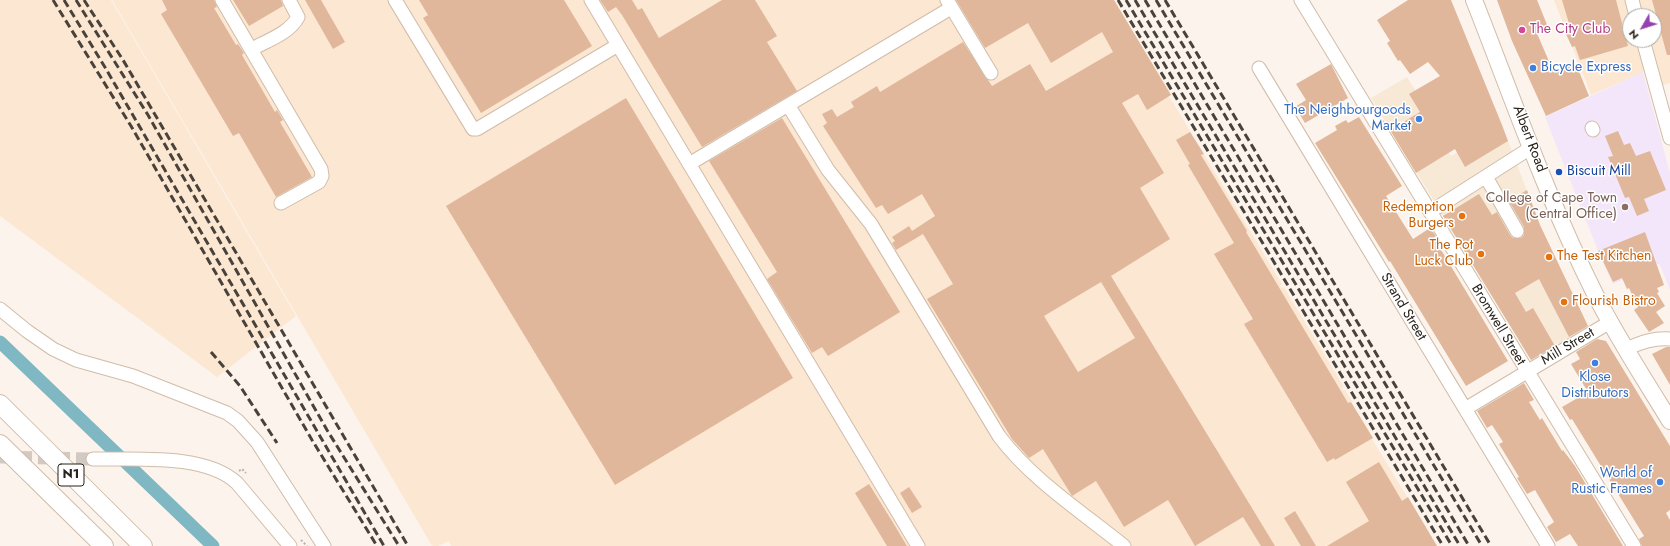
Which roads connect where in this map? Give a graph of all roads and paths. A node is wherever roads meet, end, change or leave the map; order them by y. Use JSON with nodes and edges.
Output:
{"nodes":[{"id":1,"x":222,"y":0,"type":"edge"},
{"id":2,"x":289,"y":0,"type":"edge"},
{"id":3,"x":395,"y":0,"type":"edge"},
{"id":4,"x":591,"y":0,"type":"edge"},
{"id":5,"x":1301,"y":0,"type":"edge"},
{"id":6,"x":1474,"y":0,"type":"edge"},
{"id":7,"x":949,"y":4,"type":"edge"},
{"id":8,"x":618,"y":45,"type":"junction"},
{"id":9,"x":1645,"y":48,"type":"edge"},
{"id":10,"x":252,"y":49,"type":"junction"},
{"id":11,"x":1259,"y":68,"type":"dead end"},
{"id":12,"x":991,"y":73,"type":"dead end"},
{"id":13,"x":788,"y":105,"type":"junction"},
{"id":14,"x":1670,"y":138,"type":"edge"},
{"id":15,"x":1532,"y":148,"type":"junction"},
{"id":16,"x":689,"y":164,"type":"junction"},
{"id":17,"x":1486,"y":177,"type":"junction"},
{"id":18,"x":281,"y":203,"type":"dead end"},
{"id":19,"x":1438,"y":207,"type":"dead end"},
{"id":20,"x":1518,"y":231,"type":"dead end"},
{"id":21,"x":0,"y":308,"type":"edge"},
{"id":22,"x":1610,"y":322,"type":"junction"},
{"id":23,"x":1670,"y":339,"type":"edge"},
{"id":24,"x":1626,"y":349,"type":"junction"},
{"id":25,"x":1527,"y":372,"type":"junction"},
{"id":26,"x":0,"y":404,"type":"edge"},
{"id":27,"x":1465,"y":409,"type":"junction"},
{"id":28,"x":1670,"y":421,"type":"edge"},
{"id":29,"x":0,"y":444,"type":"edge"},
{"id":30,"x":93,"y":459,"type":"tunnel mouth"},
{"id":31,"x":104,"y":546,"type":"edge"},
{"id":32,"x":143,"y":546,"type":"edge"},
{"id":33,"x":290,"y":546,"type":"edge"},
{"id":34,"x":324,"y":546,"type":"edge"},
{"id":35,"x":918,"y":546,"type":"edge"},
{"id":36,"x":1124,"y":546,"type":"edge"},
{"id":37,"x":1548,"y":546,"type":"edge"},
{"id":38,"x":1634,"y":546,"type":"edge"}],
"edges":[{"from":1,"to":10,"type":"street"},
{"from":2,"to":10,"type":"street"},
{"from":3,"to":8,"type":"street"},
{"from":4,"to":8,"type":"street"},
{"from":5,"to":25,"type":"street","name":"Bromwell Street"},
{"from":6,"to":15,"type":"main road","name":"Albert Road"},
{"from":7,"to":12,"type":"street"},
{"from":7,"to":13,"type":"street"},
{"from":8,"to":16,"type":"street"},
{"from":9,"to":14,"type":"street"},
{"from":10,"to":18,"type":"street"},
{"from":11,"to":27,"type":"street","name":"Strand Street"},
{"from":13,"to":16,"type":"street"},
{"from":13,"to":36,"type":"street"},
{"from":15,"to":17,"type":"street"},
{"from":15,"to":22,"type":"main road","name":"Albert Road"},
{"from":16,"to":35,"type":"street"},
{"from":17,"to":19,"type":"street"},
{"from":17,"to":20,"type":"street"},
{"from":21,"to":34,"type":"street"},
{"from":22,"to":24,"type":"main road","name":"Albert Road"},
{"from":22,"to":25,"type":"street","name":"Mill Street"},
{"from":23,"to":24,"type":"street"},
{"from":24,"to":28,"type":"main road","name":"Albert Road"},
{"from":25,"to":27,"type":"street","name":"Mill Street"},
{"from":25,"to":38,"type":"street","name":"Bromwell Street"},
{"from":26,"to":32,"type":"highway","number":"N1"},
{"from":27,"to":37,"type":"street","name":"Strand Street"},
{"from":29,"to":31,"type":"highway","number":"N1"},
{"from":30,"to":33,"type":"street"}]}
